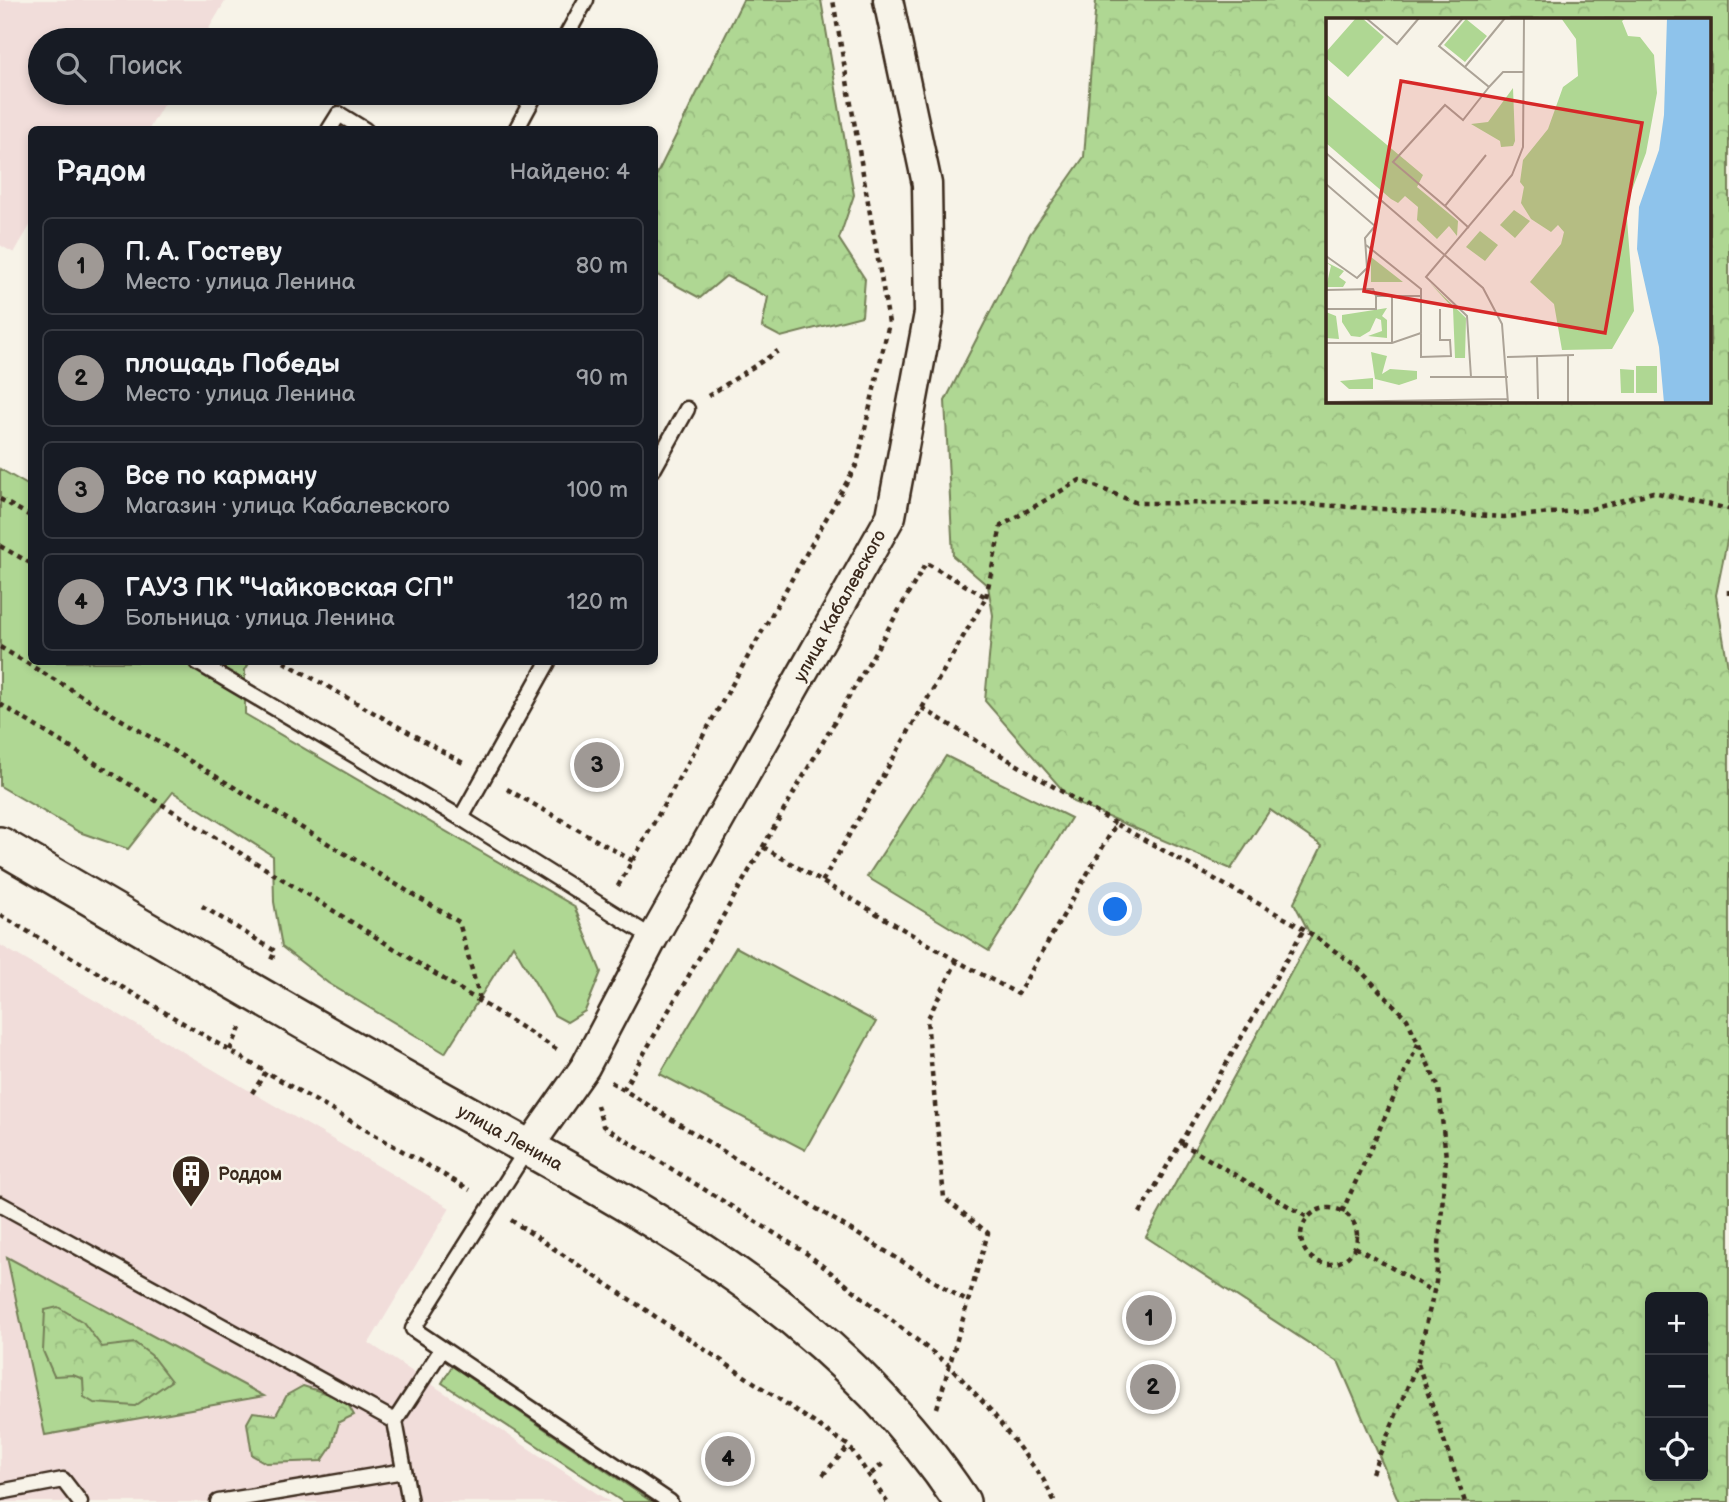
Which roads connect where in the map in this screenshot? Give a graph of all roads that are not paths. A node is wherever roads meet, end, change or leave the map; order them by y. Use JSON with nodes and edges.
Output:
{"nodes":[{"id":1,"x":586,"y":0,"type":"edge"},
{"id":2,"x":888,"y":0,"type":"edge"},
{"id":3,"x":571,"y":28,"type":"edge"},
{"id":4,"x":530,"y":105,"type":"edge"},
{"id":5,"x":332,"y":126,"type":"edge"},
{"id":6,"x":358,"y":126,"type":"edge"},
{"id":7,"x":518,"y":126,"type":"edge"},
{"id":8,"x":687,"y":409,"type":"road end"},
{"id":9,"x":658,"y":461,"type":"edge"},
{"id":10,"x":202,"y":665,"type":"edge"},
{"id":11,"x":546,"y":665,"type":"edge"},
{"id":12,"x":461,"y":818,"type":"junction"},
{"id":13,"x":0,"y":845,"type":"edge"},
{"id":14,"x":653,"y":938,"type":"junction"},
{"id":15,"x":528,"y":1149,"type":"junction"},
{"id":16,"x":0,"y":1204,"type":"edge"},
{"id":17,"x":442,"y":1349,"type":"junction"},
{"id":18,"x":395,"y":1421,"type":"junction"},
{"id":19,"x":404,"y":1471,"type":"junction"},
{"id":20,"x":0,"y":1492,"type":"edge"},
{"id":21,"x":80,"y":1502,"type":"edge"},
{"id":22,"x":218,"y":1502,"type":"edge"},
{"id":23,"x":410,"y":1502,"type":"edge"},
{"id":24,"x":670,"y":1502,"type":"edge"},
{"id":25,"x":962,"y":1502,"type":"edge"}],
"edges":[{"from":1,"to":3,"type":"lane"},
{"from":2,"to":14,"type":"street","name":"улица Кабалевского"},
{"from":4,"to":7,"type":"lane"},
{"from":5,"to":6,"type":"lane"},
{"from":8,"to":9,"type":"lane"},
{"from":10,"to":12,"type":"lane"},
{"from":11,"to":12,"type":"lane"},
{"from":12,"to":14,"type":"lane"},
{"from":13,"to":15,"type":"street","name":"улица Ленина"},
{"from":14,"to":15,"type":"street","name":"улица Кабалевского"},
{"from":15,"to":17,"type":"lane"},
{"from":15,"to":25,"type":"street","name":"улица Ленина"},
{"from":16,"to":18,"type":"lane"},
{"from":17,"to":18,"type":"lane"},
{"from":17,"to":24,"type":"lane"},
{"from":18,"to":19,"type":"lane"},
{"from":19,"to":22,"type":"lane"},
{"from":19,"to":23,"type":"lane"},
{"from":20,"to":21,"type":"lane"}]}
